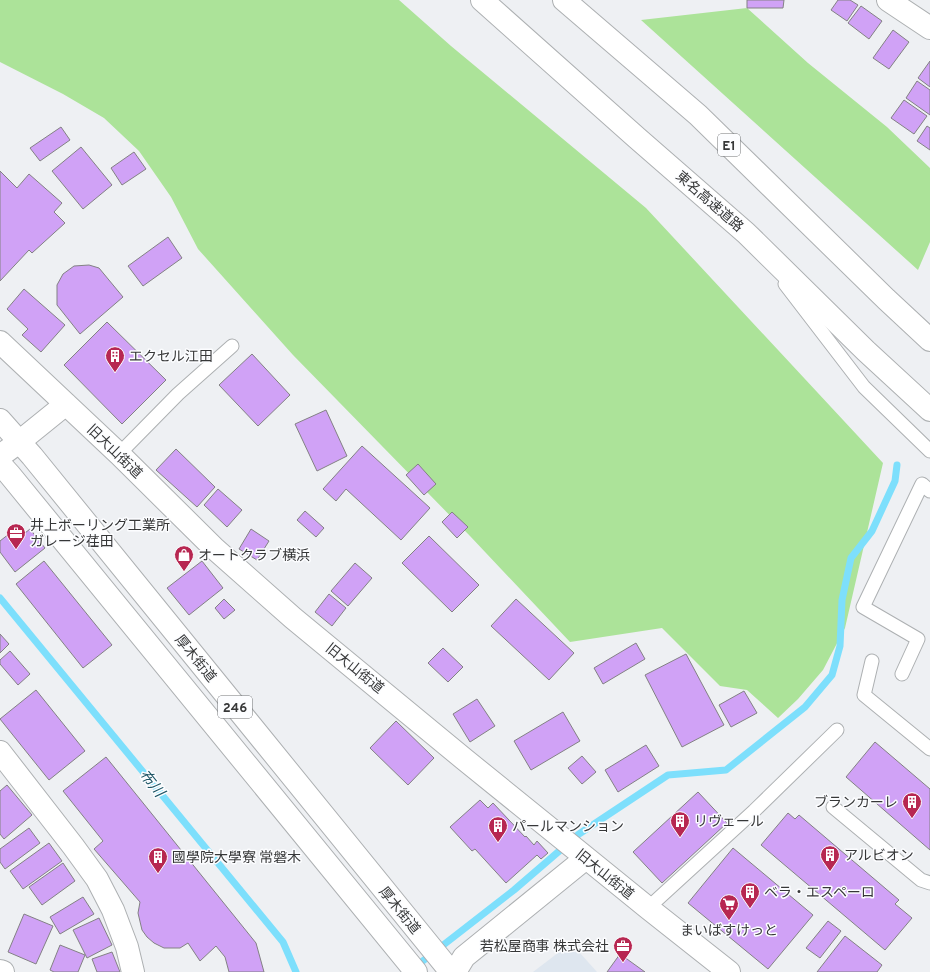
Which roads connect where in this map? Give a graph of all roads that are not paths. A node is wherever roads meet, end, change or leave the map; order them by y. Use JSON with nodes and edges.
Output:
{"nodes":[{"id":1,"x":482,"y":0,"type":"edge"},
{"id":2,"x":564,"y":0,"type":"edge"},
{"id":3,"x":888,"y":0,"type":"edge"},
{"id":4,"x":930,"y":28,"type":"edge"},
{"id":5,"x":746,"y":233,"type":"junction"},
{"id":6,"x":886,"y":299,"type":"junction"},
{"id":7,"x":930,"y":331,"type":"edge"},
{"id":8,"x":930,"y":340,"type":"edge"},
{"id":9,"x":0,"y":342,"type":"edge"},
{"id":10,"x":232,"y":346,"type":"dead end"},
{"id":11,"x":66,"y":404,"type":"junction"},
{"id":12,"x":930,"y":410,"type":"edge"},
{"id":13,"x":0,"y":420,"type":"edge"},
{"id":14,"x":19,"y":442,"type":"junction"},
{"id":15,"x":930,"y":451,"type":"edge"},
{"id":16,"x":119,"y":454,"type":"junction"},
{"id":17,"x":0,"y":456,"type":"edge"},
{"id":18,"x":0,"y":464,"type":"edge"},
{"id":19,"x":930,"y":491,"type":"edge"},
{"id":20,"x":872,"y":661,"type":"dead end"},
{"id":21,"x":902,"y":674,"type":"dead end"},
{"id":22,"x":837,"y":730,"type":"dead end"},
{"id":23,"x":930,"y":749,"type":"edge"},
{"id":24,"x":0,"y":752,"type":"edge"},
{"id":25,"x":833,"y":807,"type":"dead end"},
{"id":26,"x":576,"y":850,"type":"junction"},
{"id":27,"x":930,"y":883,"type":"edge"},
{"id":28,"x":648,"y":908,"type":"junction"},
{"id":29,"x":0,"y":971,"type":"edge"},
{"id":30,"x":3,"y":972,"type":"edge"},
{"id":31,"x":134,"y":972,"type":"edge"},
{"id":32,"x":416,"y":972,"type":"edge"},
{"id":33,"x":451,"y":972,"type":"edge"},
{"id":34,"x":455,"y":972,"type":"edge"},
{"id":35,"x":730,"y":972,"type":"edge"}],
"edges":[{"from":1,"to":5,"type":"main road","name":"東名高速道路"},
{"from":2,"to":6,"type":"main road","number":"E1"},
{"from":3,"to":4,"type":"main road"},
{"from":5,"to":12,"type":"main road","name":"東名高速道路"},
{"from":5,"to":15,"type":"lane"},
{"from":6,"to":7,"type":"lane"},
{"from":6,"to":8,"type":"main road","number":"E1"},
{"from":9,"to":11,"type":"main road","name":"旧大山街道"},
{"from":10,"to":16,"type":"lane"},
{"from":11,"to":14,"type":"main road"},
{"from":11,"to":16,"type":"main road","name":"旧大山街道"},
{"from":13,"to":14,"type":"main road","name":"厚木街道","number":"246"},
{"from":14,"to":17,"type":"main road"},
{"from":14,"to":33,"type":"main road","name":"厚木街道","number":"246"},
{"from":16,"to":26,"type":"main road","name":"旧大山街道"},
{"from":18,"to":32,"type":"main road","name":"厚木街道","number":"246"},
{"from":19,"to":21,"type":"lane"},
{"from":20,"to":23,"type":"lane"},
{"from":22,"to":28,"type":"lane"},
{"from":24,"to":31,"type":"main road"},
{"from":25,"to":27,"type":"lane"},
{"from":26,"to":28,"type":"main road","name":"旧大山街道"},
{"from":26,"to":34,"type":"main road"},
{"from":28,"to":35,"type":"main road","name":"旧大山街道"},
{"from":29,"to":30,"type":"main road"}]}
